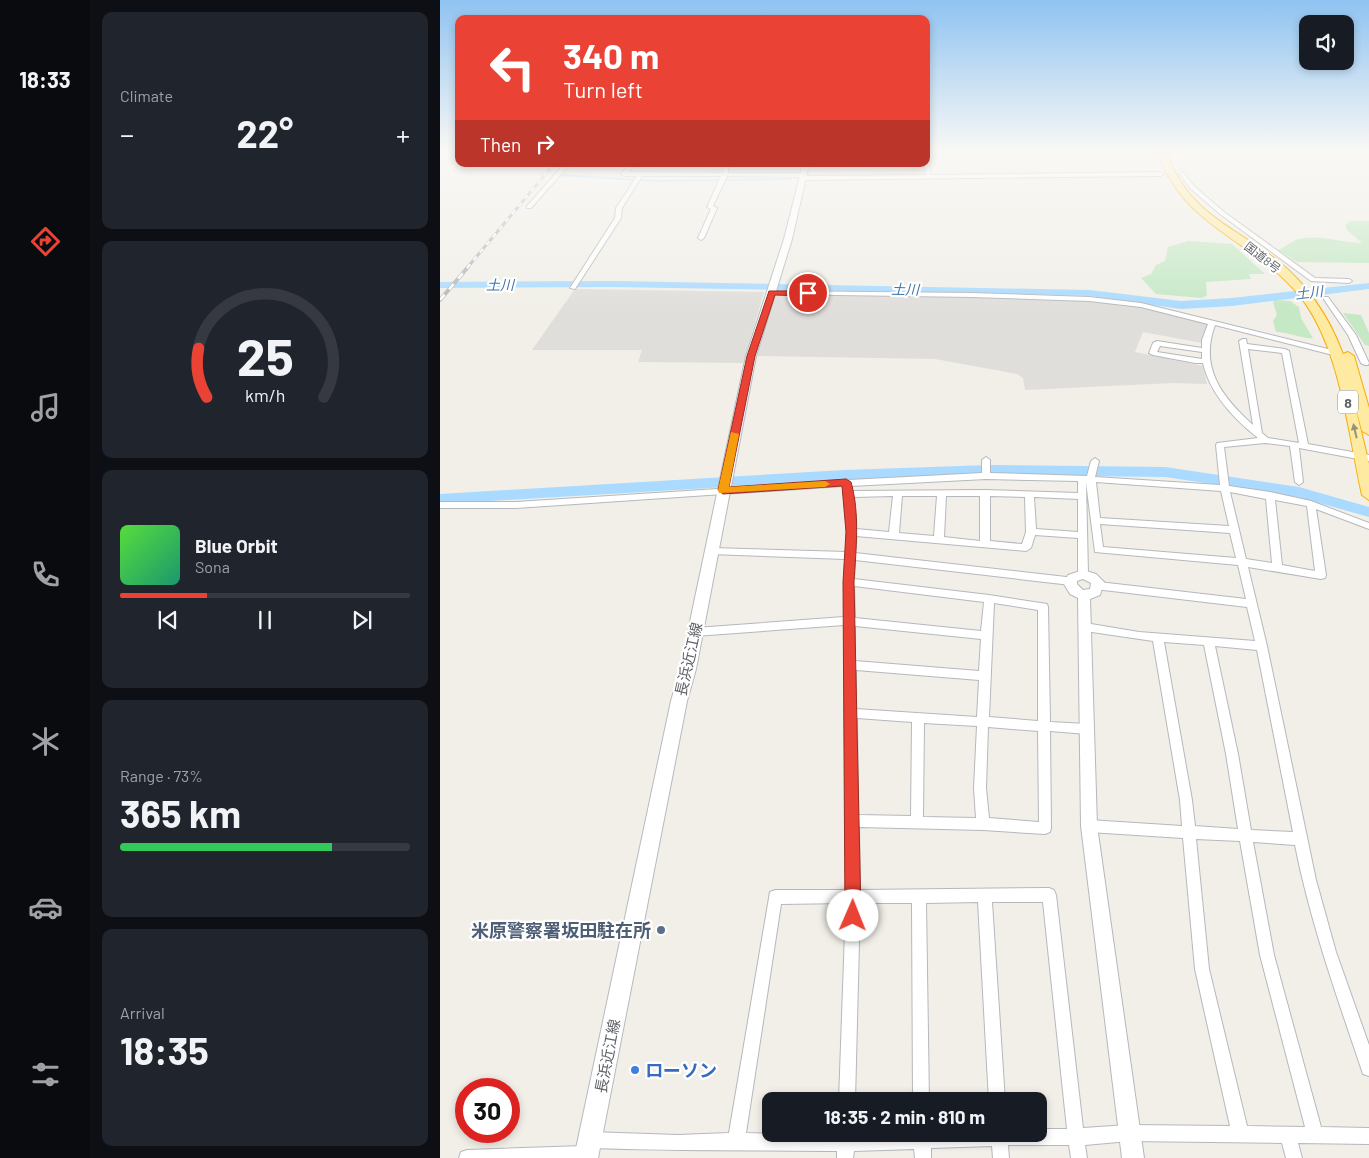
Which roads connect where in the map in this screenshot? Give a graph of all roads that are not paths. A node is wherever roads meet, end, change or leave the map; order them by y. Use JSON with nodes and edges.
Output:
{"nodes":[{"id":1,"x":620,"y":206,"type":"edge"},
{"id":2,"x":710,"y":206,"type":"edge"},
{"id":3,"x":795,"y":206,"type":"edge"},
{"id":4,"x":1196,"y":206,"type":"edge"},
{"id":5,"x":1205,"y":206,"type":"edge"},
{"id":6,"x":1214,"y":206,"type":"edge"},
{"id":7,"x":701,"y":238,"type":"dead end"},
{"id":8,"x":1349,"y":281,"type":"dead end"},
{"id":9,"x":573,"y":288,"type":"dead end"},
{"id":10,"x":1303,"y":288,"type":"junction"},
{"id":11,"x":773,"y":289,"type":"junction"},
{"id":12,"x":1326,"y":298,"type":"dead end"},
{"id":13,"x":1322,"y":312,"type":"joint"},
{"id":14,"x":1212,"y":323,"type":"junction"},
{"id":15,"x":1240,"y":330,"type":"junction"},
{"id":16,"x":1244,"y":346,"type":"junction"},
{"id":17,"x":1206,"y":351,"type":"junction"},
{"id":18,"x":1343,"y":356,"type":"junction"},
{"id":19,"x":1206,"y":361,"type":"junction"},
{"id":20,"x":1367,"y":363,"type":"edge"},
{"id":21,"x":1368,"y":424,"type":"edge"},
{"id":22,"x":1258,"y":434,"type":"junction"},
{"id":23,"x":1265,"y":440,"type":"junction"},
{"id":24,"x":1294,"y":444,"type":"junction"},
{"id":25,"x":1304,"y":446,"type":"junction"},
{"id":26,"x":1365,"y":458,"type":"edge"},
{"id":27,"x":986,"y":460,"type":"dead end"},
{"id":28,"x":1094,"y":461,"type":"dead end"},
{"id":29,"x":986,"y":476,"type":"junction"},
{"id":30,"x":1088,"y":478,"type":"junction"},
{"id":31,"x":725,"y":482,"type":"junction"},
{"id":32,"x":1299,"y":482,"type":"dead end"},
{"id":33,"x":1225,"y":487,"type":"junction"},
{"id":34,"x":848,"y":488,"type":"junction"},
{"id":35,"x":942,"y":493,"type":"junction"},
{"id":36,"x":985,"y":493,"type":"junction"},
{"id":37,"x":898,"y":494,"type":"junction"},
{"id":38,"x":1029,"y":494,"type":"junction"},
{"id":39,"x":1270,"y":495,"type":"junction"},
{"id":40,"x":1369,"y":495,"type":"edge"},
{"id":41,"x":1082,"y":496,"type":"junction"},
{"id":42,"x":1311,"y":504,"type":"junction"},
{"id":43,"x":440,"y":506,"type":"edge"},
{"id":44,"x":1095,"y":521,"type":"junction"},
{"id":45,"x":1369,"y":526,"type":"edge"},
{"id":46,"x":1234,"y":530,"type":"junction"},
{"id":47,"x":851,"y":532,"type":"junction"},
{"id":48,"x":1031,"y":532,"type":"junction"},
{"id":49,"x":894,"y":534,"type":"junction"},
{"id":50,"x":1082,"y":535,"type":"junction"},
{"id":51,"x":939,"y":540,"type":"junction"},
{"id":52,"x":985,"y":543,"type":"junction"},
{"id":53,"x":711,"y":551,"type":"junction"},
{"id":54,"x":850,"y":556,"type":"junction"},
{"id":55,"x":1241,"y":562,"type":"junction"},
{"id":56,"x":1277,"y":568,"type":"junction"},
{"id":57,"x":1083,"y":574,"type":"junction"},
{"id":58,"x":1071,"y":581,"type":"junction"},
{"id":59,"x":849,"y":582,"type":"junction"},
{"id":60,"x":1099,"y":586,"type":"junction"},
{"id":61,"x":1084,"y":595,"type":"junction"},
{"id":62,"x":989,"y":599,"type":"junction"},
{"id":63,"x":1252,"y":604,"type":"junction"},
{"id":64,"x":849,"y":621,"type":"junction"},
{"id":65,"x":1085,"y":627,"type":"junction"},
{"id":66,"x":695,"y":632,"type":"junction"},
{"id":67,"x":986,"y":636,"type":"junction"},
{"id":68,"x":1158,"y":638,"type":"junction"},
{"id":69,"x":1209,"y":642,"type":"junction"},
{"id":70,"x":1262,"y":646,"type":"junction"},
{"id":71,"x":850,"y":665,"type":"junction"},
{"id":72,"x":984,"y":676,"type":"junction"},
{"id":73,"x":851,"y":713,"type":"junction"},
{"id":74,"x":918,"y":718,"type":"junction"},
{"id":75,"x":982,"y":721,"type":"junction"},
{"id":76,"x":1044,"y":726,"type":"junction"},
{"id":77,"x":1087,"y":729,"type":"junction"},
{"id":78,"x":852,"y":821,"type":"junction"},
{"id":79,"x":917,"y":822,"type":"junction"},
{"id":80,"x":983,"y":824,"type":"junction"},
{"id":81,"x":1089,"y":826,"type":"junction"},
{"id":82,"x":1187,"y":831,"type":"junction"},
{"id":83,"x":1244,"y":835,"type":"junction"},
{"id":84,"x":1300,"y":839,"type":"junction"},
{"id":85,"x":919,"y":896,"type":"junction"},
{"id":86,"x":853,"y":897,"type":"junction"},
{"id":87,"x":986,"y":897,"type":"junction"},
{"id":88,"x":1369,"y":1068,"type":"edge"},
{"id":89,"x":847,"y":1092,"type":"edge"},
{"id":90,"x":921,"y":1092,"type":"edge"},
{"id":91,"x":997,"y":1092,"type":"edge"},
{"id":92,"x":1129,"y":1132,"type":"junction"},
{"id":93,"x":1240,"y":1133,"type":"junction"},
{"id":94,"x":1315,"y":1135,"type":"junction"},
{"id":95,"x":1047,"y":1136,"type":"edge"},
{"id":96,"x":1288,"y":1136,"type":"junction"},
{"id":97,"x":1369,"y":1136,"type":"edge"},
{"id":98,"x":1076,"y":1137,"type":"junction"},
{"id":99,"x":736,"y":1141,"type":"junction"},
{"id":100,"x":874,"y":1142,"type":"edge"},
{"id":101,"x":922,"y":1142,"type":"edge"},
{"id":102,"x":1000,"y":1142,"type":"edge"},
{"id":103,"x":846,"y":1145,"type":"edge"},
{"id":104,"x":588,"y":1151,"type":"edge"},
{"id":105,"x":466,"y":1158,"type":"edge"},
{"id":106,"x":923,"y":1158,"type":"edge"},
{"id":107,"x":1001,"y":1158,"type":"edge"},
{"id":108,"x":1079,"y":1158,"type":"edge"},
{"id":109,"x":1133,"y":1158,"type":"edge"},
{"id":110,"x":1294,"y":1158,"type":"edge"}],
"edges":[{"from":1,"to":9,"type":"street"},
{"from":2,"to":7,"type":"street"},
{"from":3,"to":11,"type":"main road","name":"長浜近江線"},
{"from":4,"to":10,"type":"highway","name":"国道8号","number":"8"},
{"from":5,"to":10,"type":"highway","name":"国道8号","number":"8"},
{"from":6,"to":8,"type":"street"},
{"from":10,"to":13,"type":"highway","name":"国道8号","number":"8"},
{"from":11,"to":14,"type":"street"},
{"from":11,"to":31,"type":"main road","name":"長浜近江線"},
{"from":12,"to":20,"type":"street"},
{"from":13,"to":18,"type":"highway","name":"国道8号","number":"8"},
{"from":14,"to":15,"type":"street"},
{"from":14,"to":17,"type":"street"},
{"from":15,"to":16,"type":"street"},
{"from":15,"to":18,"type":"street"},
{"from":16,"to":22,"type":"street"},
{"from":16,"to":25,"type":"street"},
{"from":17,"to":19,"type":"street"},
{"from":17,"to":19,"type":"street"},
{"from":18,"to":20,"type":"street"},
{"from":18,"to":21,"type":"highway","name":"国道8号","number":"8"},
{"from":26,"to":18,"type":"highway","name":"国道8号","number":"8","one_way":true},
{"from":19,"to":22,"type":"street"},
{"from":22,"to":23,"type":"street"},
{"from":23,"to":24,"type":"street"},
{"from":23,"to":33,"type":"street"},
{"from":24,"to":25,"type":"street"},
{"from":24,"to":32,"type":"street"},
{"from":25,"to":26,"type":"street"},
{"from":26,"to":40,"type":"highway","name":"国道8号","number":"8"},
{"from":27,"to":29,"type":"street"},
{"from":28,"to":30,"type":"street"},
{"from":29,"to":30,"type":"street"},
{"from":29,"to":34,"type":"street"},
{"from":30,"to":33,"type":"street"},
{"from":30,"to":41,"type":"street"},
{"from":30,"to":44,"type":"street"},
{"from":31,"to":34,"type":"street"},
{"from":31,"to":43,"type":"street"},
{"from":31,"to":53,"type":"main road","name":"長浜近江線"},
{"from":33,"to":39,"type":"street"},
{"from":33,"to":46,"type":"street"},
{"from":34,"to":37,"type":"street"},
{"from":34,"to":47,"type":"street"},
{"from":35,"to":36,"type":"street"},
{"from":35,"to":37,"type":"street"},
{"from":35,"to":51,"type":"street"},
{"from":36,"to":38,"type":"street"},
{"from":36,"to":52,"type":"street"},
{"from":37,"to":49,"type":"street"},
{"from":38,"to":41,"type":"street"},
{"from":38,"to":48,"type":"street"},
{"from":39,"to":42,"type":"street"},
{"from":39,"to":56,"type":"street"},
{"from":41,"to":50,"type":"street"},
{"from":42,"to":45,"type":"street"},
{"from":42,"to":56,"type":"street"},
{"from":44,"to":46,"type":"street"},
{"from":44,"to":55,"type":"street"},
{"from":46,"to":55,"type":"street"},
{"from":47,"to":49,"type":"street"},
{"from":47,"to":54,"type":"street"},
{"from":48,"to":50,"type":"street"},
{"from":48,"to":52,"type":"street"},
{"from":49,"to":51,"type":"street"},
{"from":50,"to":57,"type":"street"},
{"from":51,"to":52,"type":"street"},
{"from":53,"to":54,"type":"street"},
{"from":53,"to":66,"type":"main road","name":"長浜近江線"},
{"from":54,"to":58,"type":"street"},
{"from":54,"to":59,"type":"street"},
{"from":55,"to":56,"type":"street"},
{"from":55,"to":63,"type":"street"},
{"from":57,"to":58,"type":"street"},
{"from":57,"to":60,"type":"street"},
{"from":58,"to":61,"type":"street"},
{"from":59,"to":62,"type":"street"},
{"from":59,"to":64,"type":"street"},
{"from":60,"to":61,"type":"street"},
{"from":60,"to":63,"type":"street"},
{"from":61,"to":65,"type":"street"},
{"from":62,"to":67,"type":"street"},
{"from":62,"to":76,"type":"street"},
{"from":63,"to":70,"type":"street"},
{"from":64,"to":66,"type":"street"},
{"from":64,"to":67,"type":"street"},
{"from":64,"to":71,"type":"street"},
{"from":65,"to":68,"type":"street"},
{"from":65,"to":77,"type":"street"},
{"from":66,"to":104,"type":"main road","name":"長浜近江線"},
{"from":67,"to":72,"type":"street"},
{"from":68,"to":69,"type":"street"},
{"from":68,"to":82,"type":"street"},
{"from":69,"to":70,"type":"street"},
{"from":69,"to":83,"type":"street"},
{"from":70,"to":84,"type":"street"},
{"from":71,"to":72,"type":"street"},
{"from":71,"to":73,"type":"street"},
{"from":72,"to":75,"type":"street"},
{"from":73,"to":74,"type":"street"},
{"from":73,"to":78,"type":"street"},
{"from":74,"to":75,"type":"street"},
{"from":74,"to":79,"type":"street"},
{"from":75,"to":76,"type":"street"},
{"from":75,"to":80,"type":"street"},
{"from":76,"to":77,"type":"street"},
{"from":76,"to":80,"type":"street"},
{"from":77,"to":81,"type":"street"},
{"from":78,"to":79,"type":"street"},
{"from":78,"to":86,"type":"street"},
{"from":79,"to":80,"type":"street"},
{"from":81,"to":82,"type":"street"},
{"from":81,"to":92,"type":"street"},
{"from":82,"to":83,"type":"street"},
{"from":82,"to":93,"type":"street"},
{"from":83,"to":84,"type":"street"},
{"from":83,"to":94,"type":"street"},
{"from":84,"to":88,"type":"street"},
{"from":85,"to":86,"type":"street"},
{"from":85,"to":87,"type":"street"},
{"from":85,"to":90,"type":"street"},
{"from":86,"to":89,"type":"street"},
{"from":86,"to":99,"type":"street"},
{"from":87,"to":91,"type":"street"},
{"from":87,"to":98,"type":"street"},
{"from":92,"to":93,"type":"street"},
{"from":92,"to":98,"type":"street"},
{"from":92,"to":109,"type":"street"},
{"from":93,"to":96,"type":"street"},
{"from":94,"to":96,"type":"street"},
{"from":94,"to":97,"type":"street"},
{"from":95,"to":98,"type":"street"},
{"from":96,"to":110,"type":"street"},
{"from":98,"to":108,"type":"street"},
{"from":99,"to":103,"type":"street"},
{"from":99,"to":104,"type":"street"},
{"from":100,"to":103,"type":"street"},
{"from":101,"to":106,"type":"street"},
{"from":102,"to":107,"type":"street"},
{"from":104,"to":105,"type":"street"}]}
